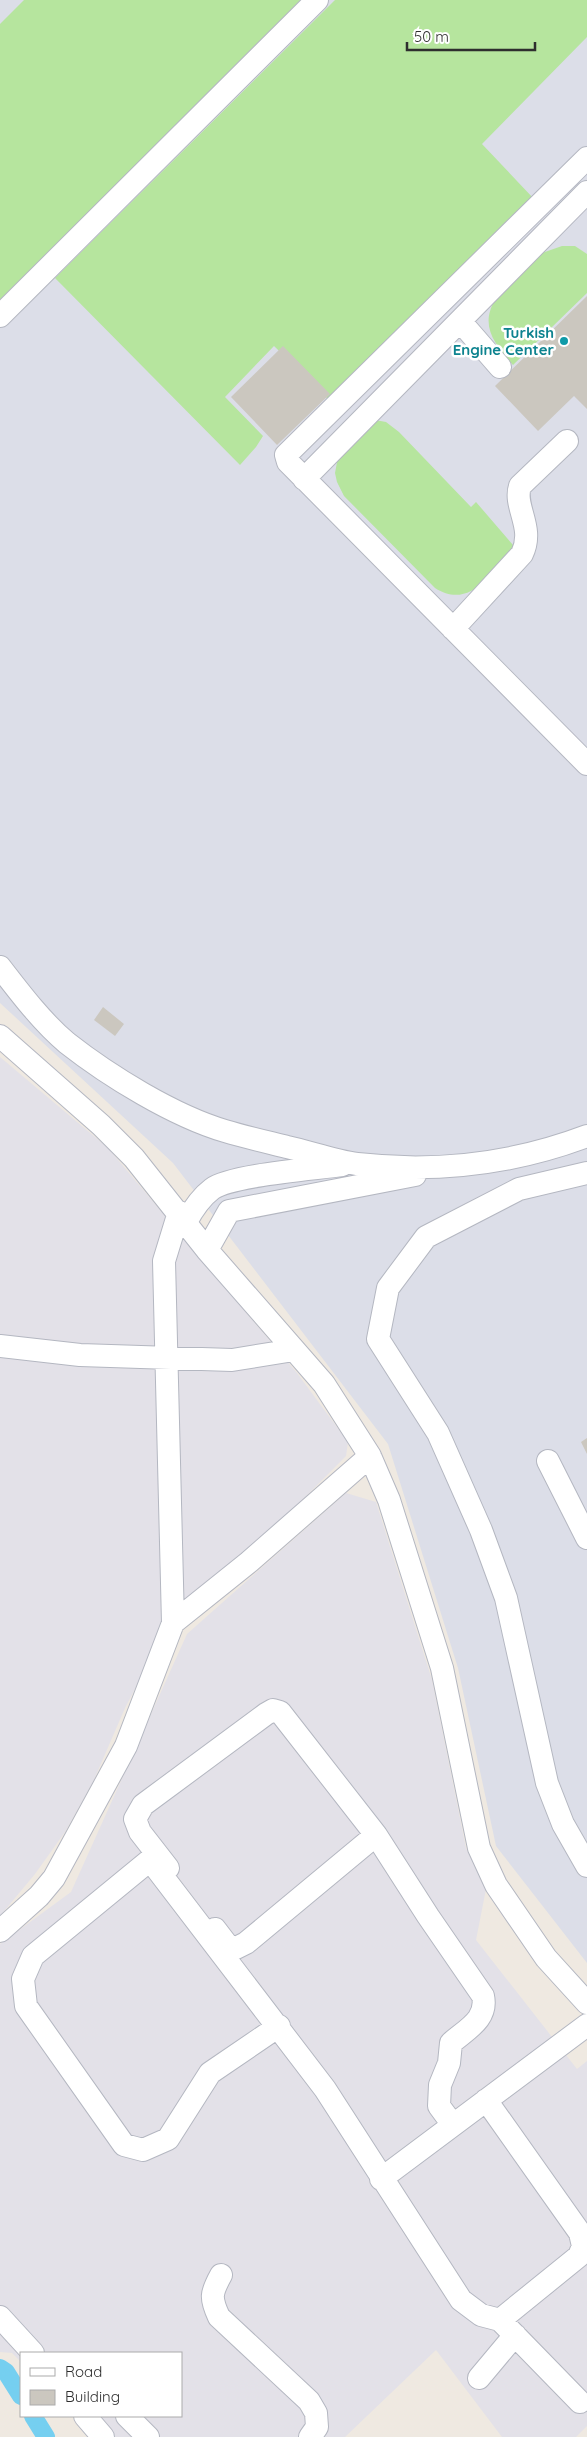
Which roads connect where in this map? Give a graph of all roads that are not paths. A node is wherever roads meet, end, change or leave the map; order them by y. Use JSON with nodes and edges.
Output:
{"nodes":[{"id":1,"x":317,"y":0,"type":"edge"},
{"id":2,"x":587,"y":158,"type":"edge"},
{"id":3,"x":583,"y":204,"type":"edge"},
{"id":4,"x":0,"y":316,"type":"edge"},
{"id":5,"x":460,"y":321,"type":"junction"},
{"id":6,"x":500,"y":367,"type":"dead end"},
{"id":7,"x":567,"y":441,"type":"dead end"},
{"id":8,"x":304,"y":479,"type":"junction"},
{"id":9,"x":453,"y":629,"type":"junction"},
{"id":10,"x":587,"y":764,"type":"edge"},
{"id":11,"x":0,"y":967,"type":"edge"},
{"id":12,"x":0,"y":1036,"type":"edge"},
{"id":13,"x":587,"y":1136,"type":"edge"},
{"id":14,"x":355,"y":1163,"type":"junction"},
{"id":15,"x":454,"y":1167,"type":"junction"},
{"id":16,"x":587,"y":1173,"type":"edge"},
{"id":17,"x":182,"y":1217,"type":"junction"},
{"id":18,"x":207,"y":1250,"type":"junction"},
{"id":19,"x":0,"y":1346,"type":"edge"},
{"id":20,"x":294,"y":1350,"type":"junction"},
{"id":21,"x":168,"y":1358,"type":"junction"},
{"id":22,"x":370,"y":1456,"type":"junction"},
{"id":23,"x":548,"y":1461,"type":"dead end"},
{"id":24,"x":587,"y":1538,"type":"edge"},
{"id":25,"x":173,"y":1623,"type":"junction"},
{"id":26,"x":376,"y":1835,"type":"junction"},
{"id":27,"x":587,"y":1866,"type":"edge"},
{"id":28,"x":0,"y":1931,"type":"edge"},
{"id":29,"x":587,"y":2003,"type":"edge"},
{"id":30,"x":587,"y":2025,"type":"edge"},
{"id":31,"x":279,"y":2026,"type":"junction"},
{"id":32,"x":486,"y":2100,"type":"junction"},
{"id":33,"x":453,"y":2125,"type":"junction"},
{"id":34,"x":382,"y":2179,"type":"junction"},
{"id":35,"x":221,"y":2275,"type":"dead end"},
{"id":36,"x":0,"y":2317,"type":"edge"},
{"id":37,"x":508,"y":2327,"type":"junction"},
{"id":38,"x":32,"y":2352,"type":"edge"},
{"id":39,"x":479,"y":2378,"type":"dead end"},
{"id":40,"x":580,"y":2402,"type":"dead end"},
{"id":41,"x":86,"y":2417,"type":"edge"},
{"id":42,"x":128,"y":2417,"type":"edge"},
{"id":43,"x":103,"y":2437,"type":"edge"},
{"id":44,"x":148,"y":2437,"type":"edge"},
{"id":45,"x":310,"y":2437,"type":"edge"}],
"edges":[{"from":1,"to":4,"type":"street"},
{"from":2,"to":8,"type":"street"},
{"from":3,"to":5,"type":"street"},
{"from":5,"to":6,"type":"street"},
{"from":5,"to":8,"type":"street"},
{"from":7,"to":9,"type":"street"},
{"from":8,"to":9,"type":"street"},
{"from":9,"to":10,"type":"street"},
{"from":11,"to":14,"type":"street"},
{"from":12,"to":17,"type":"street"},
{"from":13,"to":15,"type":"street"},
{"from":14,"to":15,"type":"street"},
{"from":14,"to":17,"type":"street"},
{"from":15,"to":18,"type":"street"},
{"from":16,"to":27,"type":"street"},
{"from":17,"to":18,"type":"street"},
{"from":17,"to":21,"type":"street"},
{"from":18,"to":20,"type":"street"},
{"from":19,"to":21,"type":"street"},
{"from":20,"to":21,"type":"street"},
{"from":20,"to":22,"type":"street"},
{"from":21,"to":25,"type":"street"},
{"from":22,"to":25,"type":"street"},
{"from":22,"to":29,"type":"street"},
{"from":23,"to":24,"type":"street"},
{"from":25,"to":28,"type":"street"},
{"from":26,"to":26,"type":"street"},
{"from":26,"to":33,"type":"street"},
{"from":30,"to":32,"type":"street"},
{"from":31,"to":31,"type":"street"},
{"from":31,"to":34,"type":"street"},
{"from":32,"to":33,"type":"street"},
{"from":32,"to":37,"type":"street"},
{"from":33,"to":34,"type":"street"},
{"from":34,"to":37,"type":"street"},
{"from":35,"to":45,"type":"street"},
{"from":36,"to":38,"type":"street"},
{"from":37,"to":39,"type":"street"},
{"from":37,"to":40,"type":"street"},
{"from":41,"to":43,"type":"street"},
{"from":42,"to":44,"type":"street"}]}
